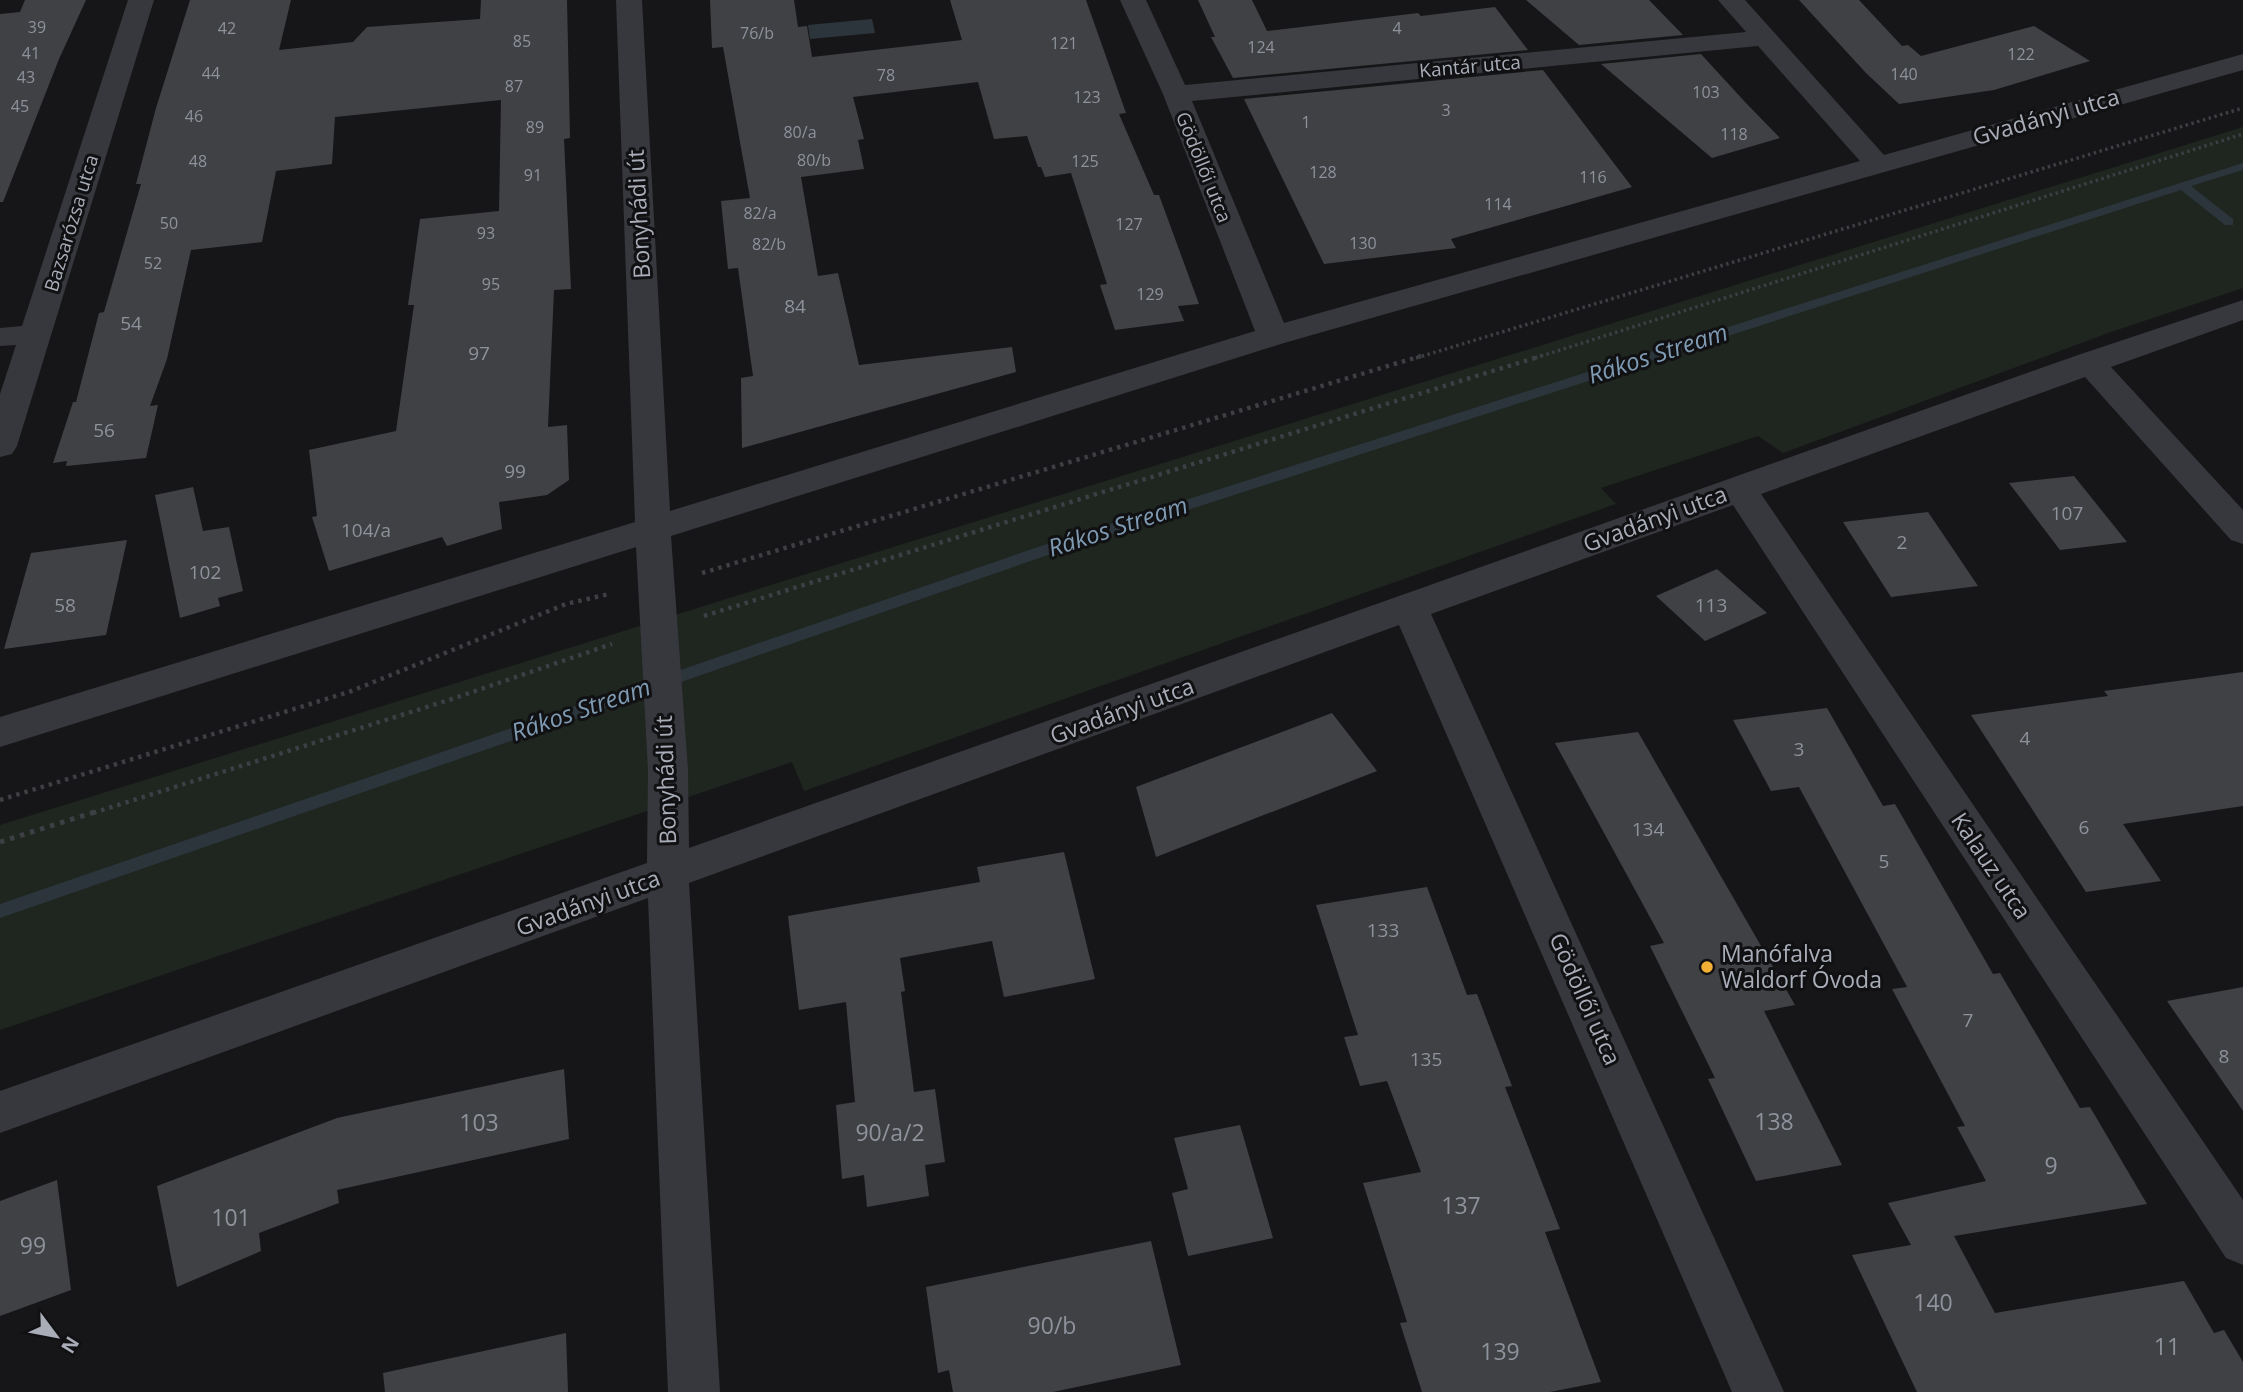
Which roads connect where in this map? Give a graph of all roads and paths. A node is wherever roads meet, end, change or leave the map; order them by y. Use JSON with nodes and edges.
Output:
{"nodes":[{"id":1,"x":141,"y":0,"type":"edge"},
{"id":2,"x":629,"y":0,"type":"edge"},
{"id":3,"x":1133,"y":0,"type":"edge"},
{"id":4,"x":1731,"y":0,"type":"edge"},
{"id":5,"x":1765,"y":38,"type":"junction"},
{"id":6,"x":2243,"y":62,"type":"edge"},
{"id":7,"x":1175,"y":94,"type":"junction"},
{"id":8,"x":2243,"y":108,"type":"edge"},
{"id":9,"x":2243,"y":134,"type":"edge"},
{"id":10,"x":1877,"y":164,"type":"junction"},
{"id":11,"x":2243,"y":309,"type":"edge"},
{"id":12,"x":36,"y":334,"type":"junction"},
{"id":13,"x":1273,"y":336,"type":"junction"},
{"id":14,"x":0,"y":337,"type":"edge"},
{"id":15,"x":2090,"y":362,"type":"junction"},
{"id":16,"x":0,"y":446,"type":"edge"},
{"id":17,"x":1740,"y":489,"type":"junction"},
{"id":18,"x":653,"y":530,"type":"junction"},
{"id":19,"x":2243,"y":532,"type":"edge"},
{"id":20,"x":658,"y":584,"type":"junction"},
{"id":21,"x":1410,"y":608,"type":"junction"},
{"id":22,"x":660,"y":637,"type":"junction"},
{"id":23,"x":0,"y":733,"type":"edge"},
{"id":24,"x":0,"y":800,"type":"edge"},
{"id":25,"x":0,"y":842,"type":"edge"},
{"id":26,"x":668,"y":875,"type":"junction"},
{"id":27,"x":0,"y":1112,"type":"edge"},
{"id":28,"x":2243,"y":1242,"type":"edge"},
{"id":29,"x":694,"y":1392,"type":"edge"},
{"id":30,"x":1758,"y":1392,"type":"edge"}],
"edges":[{"from":1,"to":12,"type":"street","name":"Bazsarózsa utca"},
{"from":2,"to":18,"type":"street","name":"Bonyhádi út"},
{"from":3,"to":7,"type":"street","name":"Gödöllői utca"},
{"from":4,"to":5,"type":"street"},
{"from":5,"to":7,"type":"street","name":"Kantár utca"},
{"from":5,"to":10,"type":"street"},
{"from":6,"to":10,"type":"street","name":"Gvadányi utca"},
{"from":7,"to":13,"type":"street","name":"Gödöllői utca"},
{"from":8,"to":20,"type":"path"},
{"from":9,"to":22,"type":"path"},
{"from":10,"to":13,"type":"street","name":"Gvadányi utca"},
{"from":11,"to":15,"type":"street","name":"Gvadányi utca"},
{"from":12,"to":14,"type":"street"},
{"from":12,"to":16,"type":"street","name":"Bazsarózsa utca"},
{"from":13,"to":18,"type":"street","name":"Gvadányi utca"},
{"from":15,"to":17,"type":"street","name":"Gvadányi utca"},
{"from":15,"to":19,"type":"street"},
{"from":17,"to":21,"type":"street","name":"Gvadányi utca"},
{"from":17,"to":28,"type":"street","name":"Kalauz utca"},
{"from":18,"to":20,"type":"street","name":"Bonyhádi út"},
{"from":18,"to":23,"type":"street","name":"Gvadányi utca"},
{"from":20,"to":22,"type":"street","name":"Bonyhádi út"},
{"from":20,"to":24,"type":"path"},
{"from":21,"to":26,"type":"street","name":"Gvadányi utca"},
{"from":21,"to":30,"type":"street","name":"Gödöllői utca"},
{"from":22,"to":25,"type":"path"},
{"from":22,"to":26,"type":"street","name":"Bonyhádi út"},
{"from":26,"to":27,"type":"street","name":"Gvadányi utca"},
{"from":26,"to":29,"type":"street","name":"Bonyhádi út"}]}
